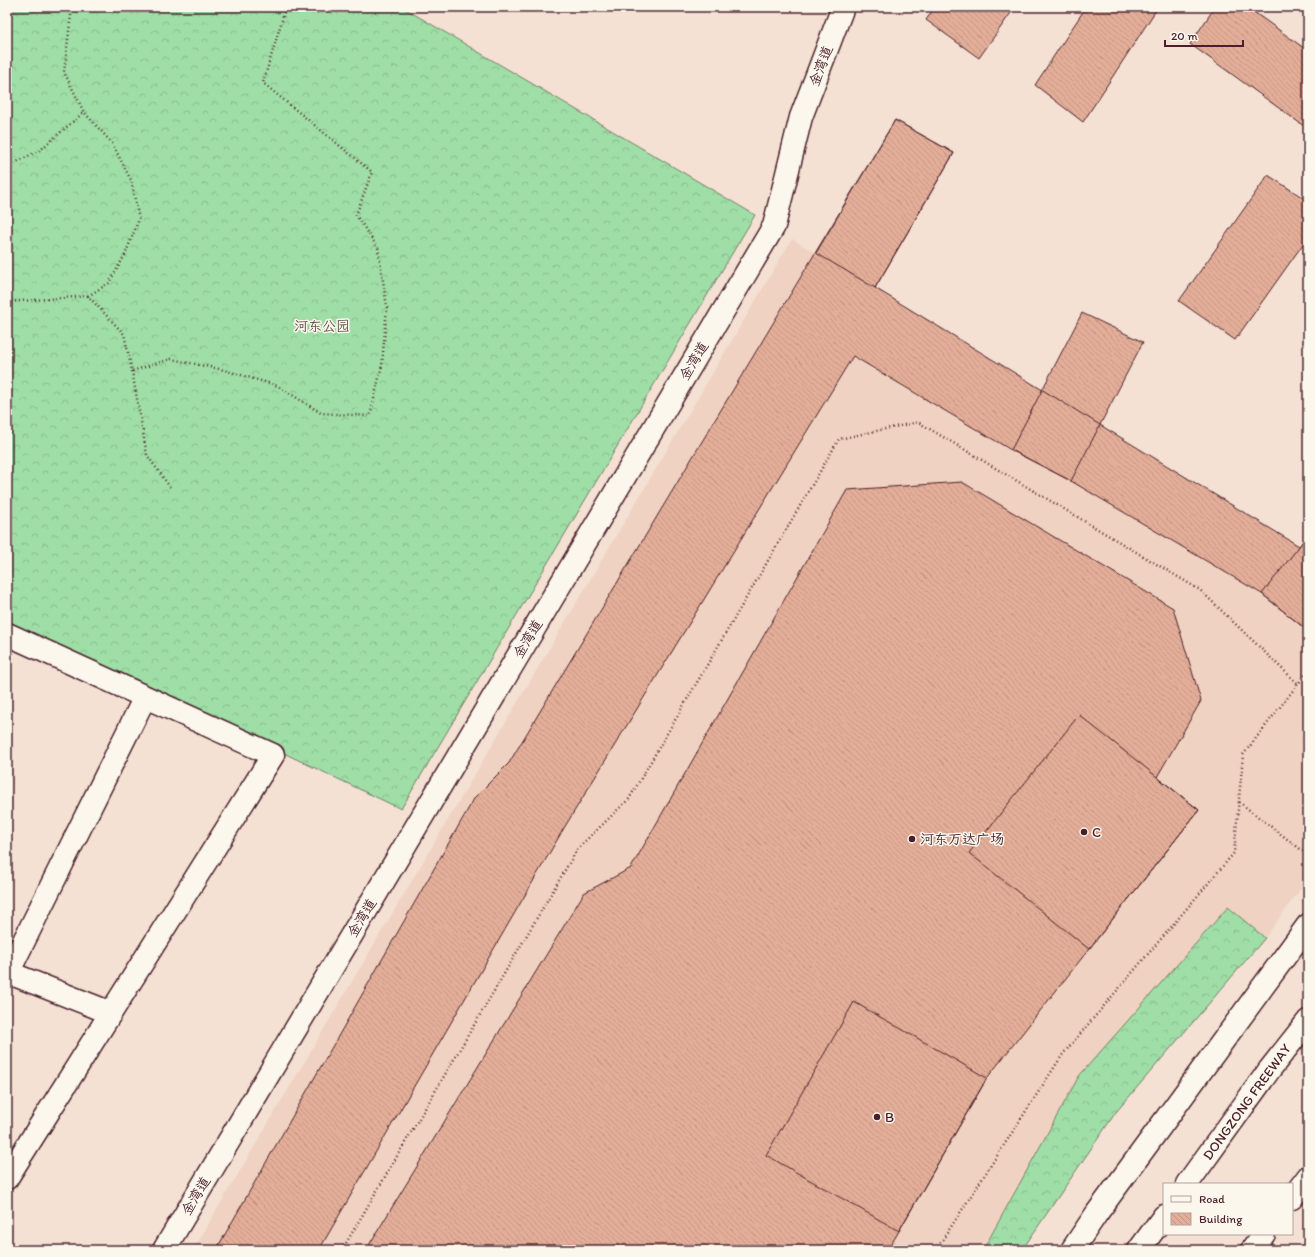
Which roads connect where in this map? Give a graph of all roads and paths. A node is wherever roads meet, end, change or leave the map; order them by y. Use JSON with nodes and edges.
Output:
{"nodes":[{"id":1,"x":72,"y":7,"type":"edge"},
{"id":2,"x":286,"y":7,"type":"edge"},
{"id":3,"x":843,"y":7,"type":"edge"},
{"id":4,"x":84,"y":112,"type":"junction"},
{"id":5,"x":7,"y":167,"type":"edge"},
{"id":6,"x":88,"y":296,"type":"junction"},
{"id":7,"x":7,"y":302,"type":"edge"},
{"id":8,"x":132,"y":371,"type":"junction"},
{"id":9,"x":170,"y":487,"type":"dead end"},
{"id":10,"x":7,"y":634,"type":"edge"},
{"id":11,"x":1308,"y":671,"type":"edge"},
{"id":12,"x":1298,"y":684,"type":"junction"},
{"id":13,"x":146,"y":697,"type":"junction"},
{"id":14,"x":1239,"y":802,"type":"junction"},
{"id":15,"x":1308,"y":856,"type":"edge"},
{"id":16,"x":1308,"y":925,"type":"edge"},
{"id":17,"x":8,"y":973,"type":"edge"},
{"id":18,"x":111,"y":1013,"type":"junction"},
{"id":19,"x":1308,"y":1021,"type":"edge"},
{"id":20,"x":1308,"y":1177,"type":"edge"},
{"id":21,"x":7,"y":1178,"type":"edge"},
{"id":22,"x":1188,"y":1183,"type":"edge"},
{"id":23,"x":1293,"y":1197,"type":"edge"},
{"id":24,"x":1163,"y":1217,"type":"edge"},
{"id":25,"x":1263,"y":1235,"type":"edge"},
{"id":26,"x":164,"y":1250,"type":"edge"},
{"id":27,"x":342,"y":1250,"type":"edge"},
{"id":28,"x":936,"y":1250,"type":"edge"},
{"id":29,"x":1072,"y":1250,"type":"edge"},
{"id":30,"x":1139,"y":1250,"type":"edge"},
{"id":31,"x":1252,"y":1250,"type":"edge"}],
"edges":[{"from":1,"to":4,"type":"path"},
{"from":2,"to":8,"type":"path"},
{"from":3,"to":26,"type":"main road","name":"金湾道"},
{"from":4,"to":5,"type":"path"},
{"from":4,"to":6,"type":"path"},
{"from":6,"to":7,"type":"path"},
{"from":6,"to":8,"type":"path"},
{"from":8,"to":9,"type":"path"},
{"from":10,"to":13,"type":"main road"},
{"from":11,"to":12,"type":"path"},
{"from":12,"to":14,"type":"path"},
{"from":12,"to":27,"type":"path"},
{"from":13,"to":17,"type":"main road"},
{"from":13,"to":18,"type":"main road"},
{"from":14,"to":15,"type":"path"},
{"from":14,"to":28,"type":"path"},
{"from":16,"to":29,"type":"main road"},
{"from":17,"to":18,"type":"main road"},
{"from":18,"to":21,"type":"main road"},
{"from":19,"to":22,"type":"main road","name":"DONGZONG FREEWAY"},
{"from":20,"to":23,"type":"main road"},
{"from":24,"to":30,"type":"main road"},
{"from":25,"to":31,"type":"main road"}]}
